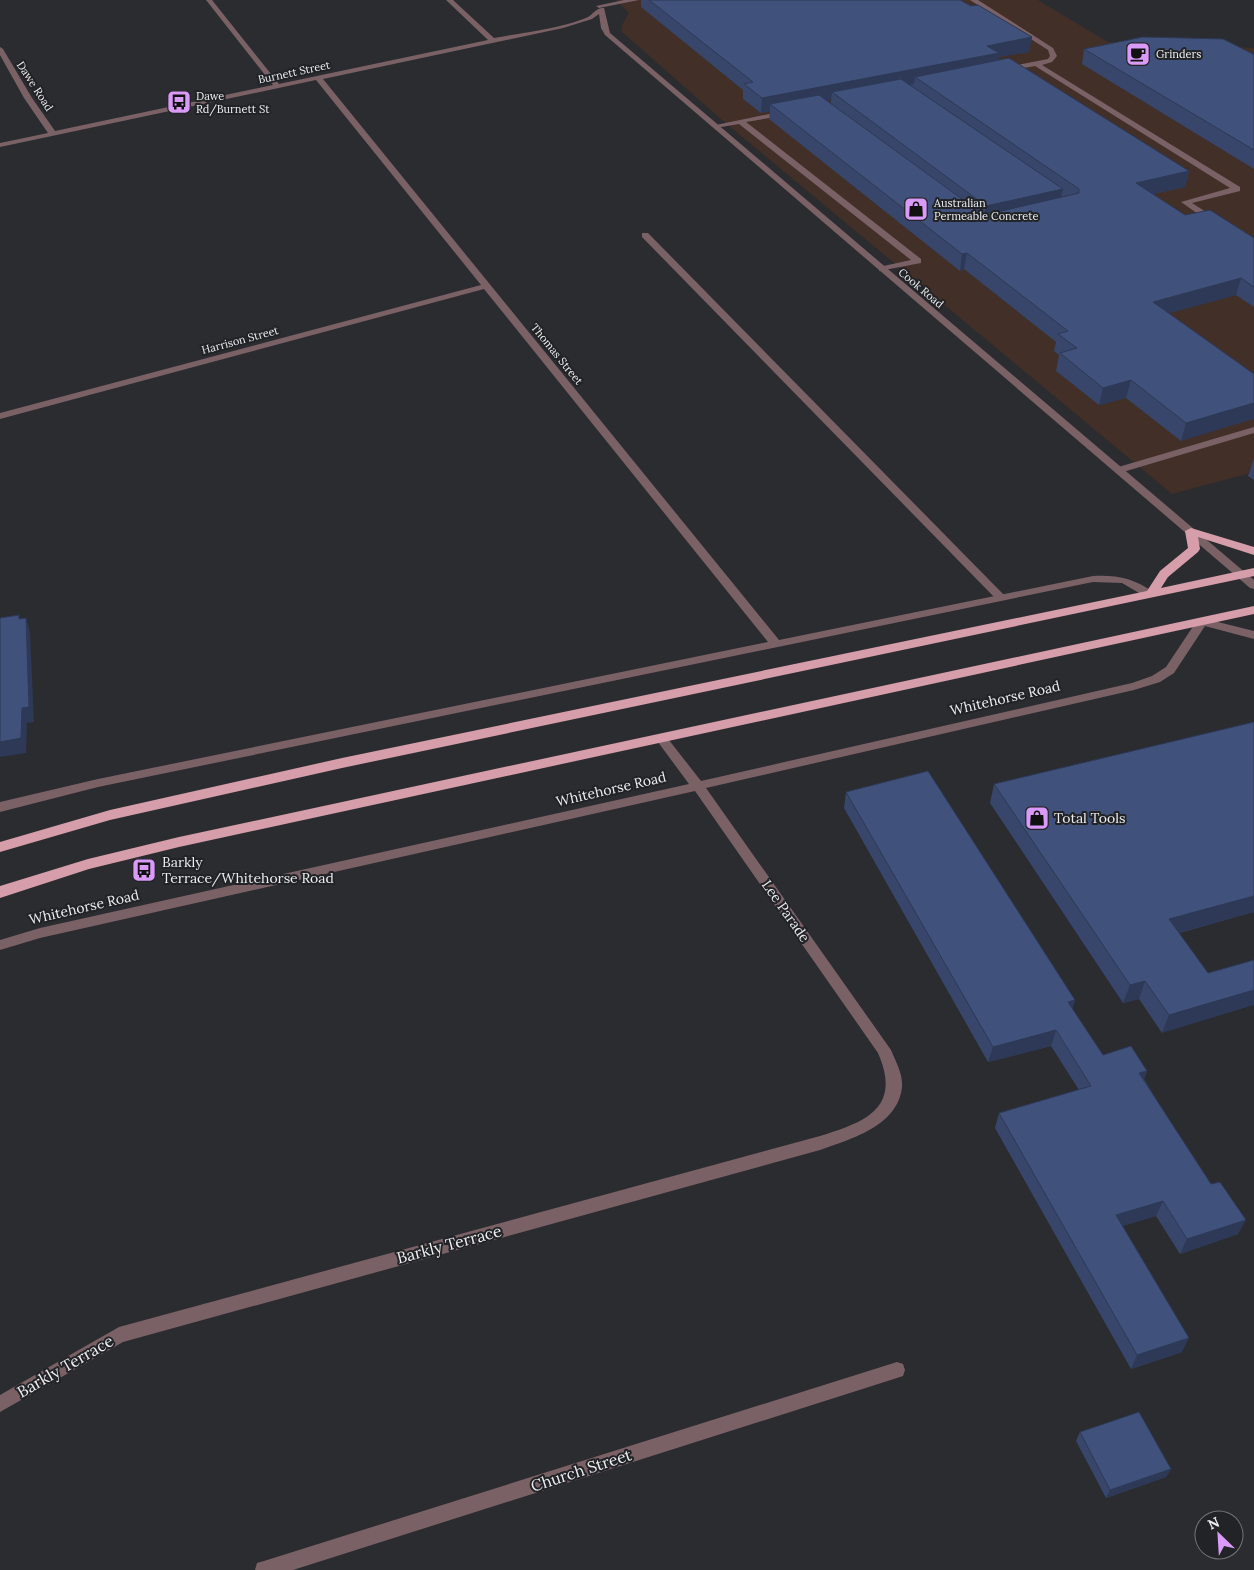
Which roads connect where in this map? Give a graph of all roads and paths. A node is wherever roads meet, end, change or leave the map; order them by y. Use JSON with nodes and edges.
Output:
{"nodes":[{"id":1,"x":209,"y":0,"type":"edge"},
{"id":2,"x":449,"y":0,"type":"edge"},
{"id":3,"x":593,"y":0,"type":"edge"},
{"id":4,"x":636,"y":0,"type":"edge"},
{"id":5,"x":973,"y":0,"type":"edge"},
{"id":6,"x":600,"y":8,"type":"junction"},
{"id":7,"x":564,"y":26,"type":"junction"},
{"id":8,"x":587,"y":26,"type":"dead end"},
{"id":9,"x":494,"y":41,"type":"junction"},
{"id":10,"x":0,"y":50,"type":"edge"},
{"id":11,"x":1036,"y":64,"type":"junction"},
{"id":12,"x":998,"y":71,"type":"edge"},
{"id":13,"x":318,"y":78,"type":"junction"},
{"id":14,"x":278,"y":87,"type":"junction"},
{"id":15,"x":793,"y":111,"type":"edge"},
{"id":16,"x":740,"y":121,"type":"junction"},
{"id":17,"x":715,"y":126,"type":"junction"},
{"id":18,"x":53,"y":134,"type":"junction"},
{"id":19,"x":0,"y":145,"type":"edge"},
{"id":20,"x":1223,"y":227,"type":"edge"},
{"id":21,"x":645,"y":235,"type":"dead end"},
{"id":22,"x":882,"y":269,"type":"junction"},
{"id":23,"x":486,"y":286,"type":"junction"},
{"id":24,"x":0,"y":416,"type":"edge"},
{"id":25,"x":1254,"y":430,"type":"edge"},
{"id":26,"x":1119,"y":470,"type":"junction"},
{"id":27,"x":1191,"y":532,"type":"junction"},
{"id":28,"x":1254,"y":551,"type":"edge"},
{"id":29,"x":1248,"y":574,"type":"edge"},
{"id":30,"x":1254,"y":586,"type":"edge"},
{"id":31,"x":1150,"y":595,"type":"junction"},
{"id":32,"x":1001,"y":598,"type":"junction"},
{"id":33,"x":1254,"y":610,"type":"edge"},
{"id":34,"x":1202,"y":622,"type":"junction"},
{"id":35,"x":1254,"y":635,"type":"edge"},
{"id":36,"x":776,"y":644,"type":"junction"},
{"id":37,"x":661,"y":738,"type":"junction"},
{"id":38,"x":698,"y":786,"type":"junction"},
{"id":39,"x":0,"y":807,"type":"edge"},
{"id":40,"x":0,"y":847,"type":"edge"},
{"id":41,"x":0,"y":892,"type":"edge"},
{"id":42,"x":0,"y":945,"type":"edge"},
{"id":43,"x":895,"y":1091,"type":"joint"},
{"id":44,"x":897,"y":1370,"type":"dead end"},
{"id":45,"x":0,"y":1404,"type":"edge"},
{"id":46,"x":264,"y":1570,"type":"edge"}],
"edges":[{"from":1,"to":14,"type":"street"},
{"from":2,"to":9,"type":"street"},
{"from":3,"to":6,"type":"street"},
{"from":4,"to":6,"type":"street","name":"Burnett Street"},
{"from":5,"to":11,"type":"street"},
{"from":6,"to":7,"type":"street","name":"Burnett Street"},
{"from":6,"to":17,"type":"street","name":"Cook Road"},
{"from":7,"to":8,"type":"street","name":"Burnett Street"},
{"from":7,"to":9,"type":"street","name":"Burnett Street"},
{"from":9,"to":13,"type":"street","name":"Burnett Street"},
{"from":10,"to":18,"type":"street","name":"Dawe Road"},
{"from":11,"to":12,"type":"street"},
{"from":11,"to":20,"type":"street"},
{"from":13,"to":14,"type":"street","name":"Burnett Street"},
{"from":13,"to":23,"type":"street","name":"Thomas Street"},
{"from":14,"to":18,"type":"street","name":"Burnett Street"},
{"from":15,"to":16,"type":"street"},
{"from":16,"to":17,"type":"street"},
{"from":16,"to":22,"type":"street"},
{"from":17,"to":22,"type":"street","name":"Cook Road"},
{"from":18,"to":19,"type":"street","name":"Burnett Street"},
{"from":21,"to":32,"type":"street"},
{"from":22,"to":26,"type":"street","name":"Cook Road"},
{"from":23,"to":24,"type":"street","name":"Harrison Street"},
{"from":23,"to":36,"type":"street","name":"Thomas Street"},
{"from":25,"to":26,"type":"street"},
{"from":26,"to":27,"type":"street","name":"Cook Road"},
{"from":27,"to":28,"type":"highway"},
{"from":27,"to":29,"type":"street","name":"Cook Road"},
{"from":27,"to":31,"type":"highway"},
{"from":29,"to":30,"type":"street","name":"Cook Road"},
{"from":29,"to":31,"type":"highway"},
{"from":31,"to":32,"type":"street"},
{"from":31,"to":40,"type":"highway"},
{"from":32,"to":36,"type":"street"},
{"from":33,"to":34,"type":"highway"},
{"from":34,"to":35,"type":"street"},
{"from":34,"to":37,"type":"highway"},
{"from":34,"to":38,"type":"street","name":"Whitehorse Road"},
{"from":36,"to":39,"type":"street"},
{"from":37,"to":38,"type":"street","name":"Lee Parade"},
{"from":37,"to":41,"type":"highway"},
{"from":38,"to":42,"type":"street","name":"Whitehorse Road"},
{"from":38,"to":43,"type":"street","name":"Lee Parade"},
{"from":43,"to":45,"type":"street","name":"Barkly Terrace"},
{"from":44,"to":46,"type":"street","name":"Church Street"}]}
